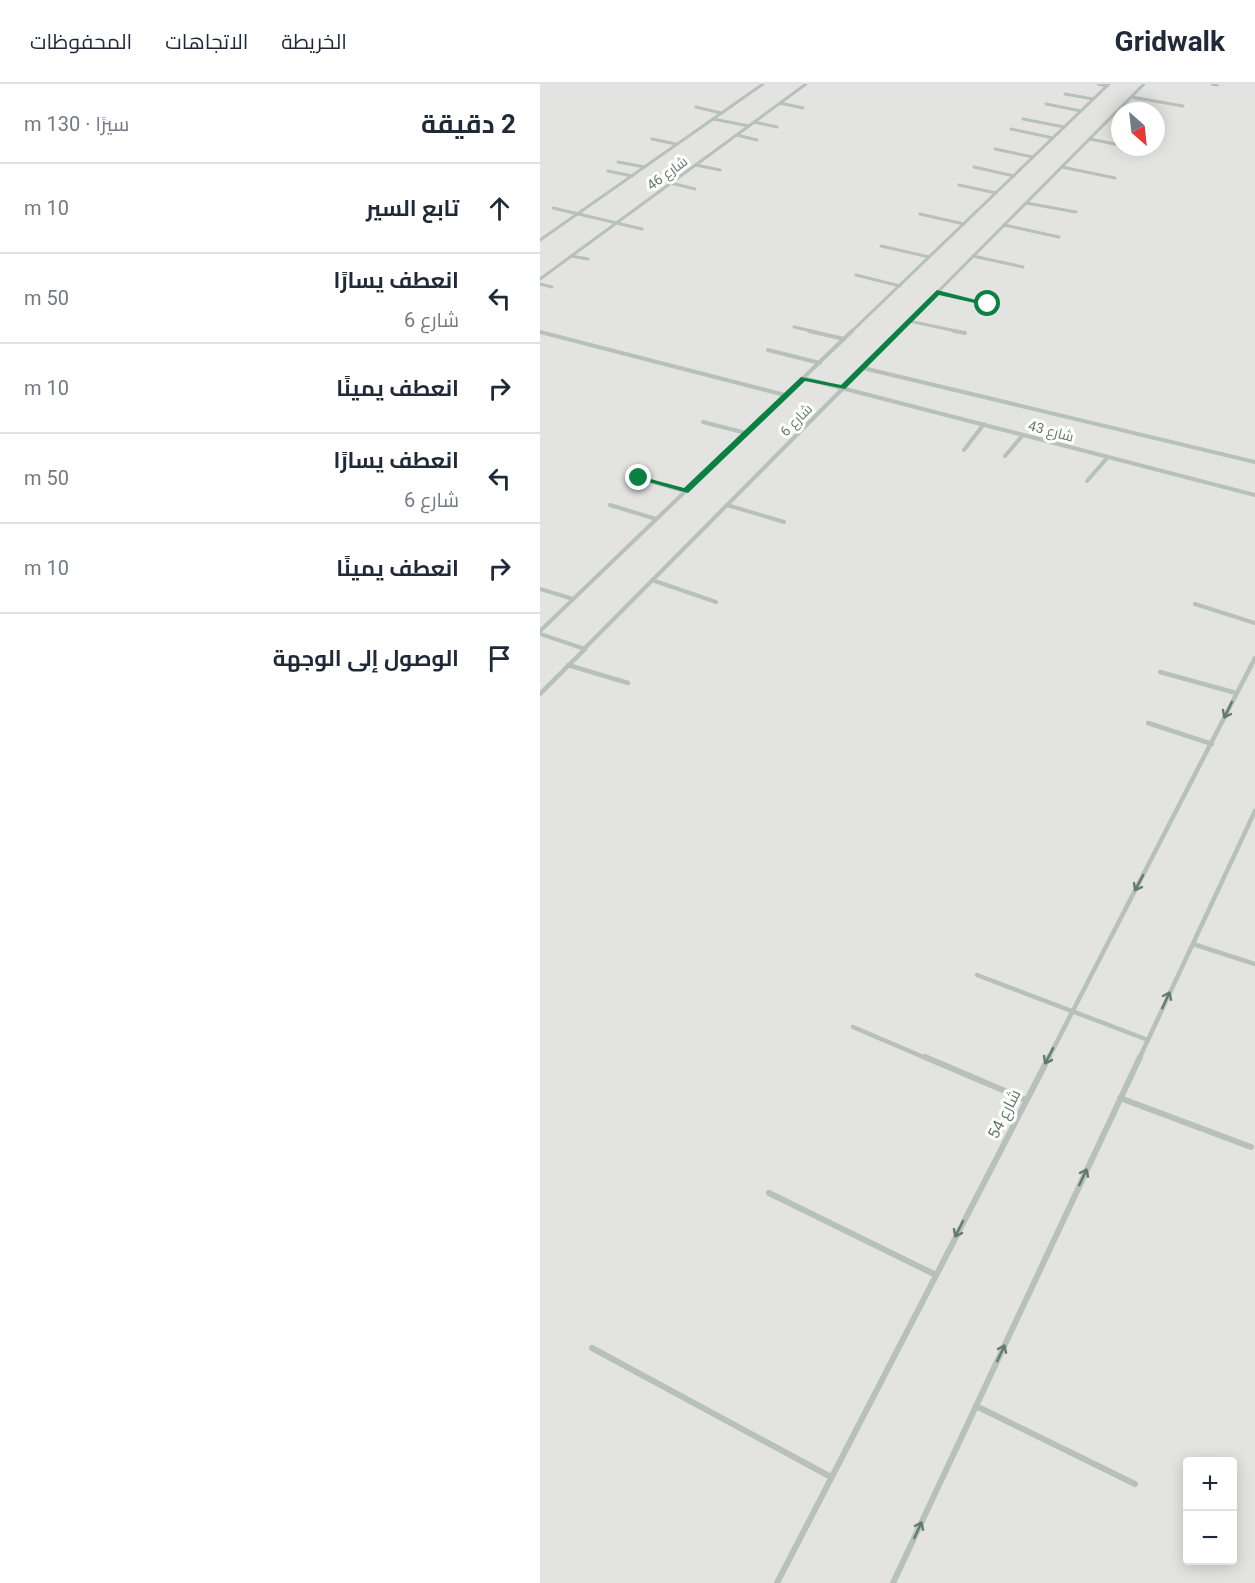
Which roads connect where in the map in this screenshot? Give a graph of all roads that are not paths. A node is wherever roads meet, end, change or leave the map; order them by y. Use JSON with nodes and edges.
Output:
{"nodes":[{"id":1,"x":762,"y":84,"type":"edge"},
{"id":2,"x":806,"y":84,"type":"edge"},
{"id":3,"x":1098,"y":84,"type":"edge"},
{"id":4,"x":1144,"y":84,"type":"edge"},
{"id":5,"x":1108,"y":85,"type":"edge"},
{"id":6,"x":1065,"y":94,"type":"dead end"},
{"id":7,"x":1131,"y":97,"type":"junction"},
{"id":8,"x":1093,"y":99,"type":"junction"},
{"id":9,"x":780,"y":103,"type":"junction"},
{"id":10,"x":1046,"y":104,"type":"dead end"},
{"id":11,"x":1183,"y":106,"type":"dead end"},
{"id":12,"x":696,"y":107,"type":"dead end"},
{"id":13,"x":803,"y":108,"type":"dead end"},
{"id":14,"x":1081,"y":111,"type":"junction"},
{"id":15,"x":722,"y":113,"type":"junction"},
{"id":16,"x":713,"y":119,"type":"junction"},
{"id":17,"x":1023,"y":119,"type":"dead end"},
{"id":18,"x":754,"y":122,"type":"junction"},
{"id":19,"x":749,"y":126,"type":"junction"},
{"id":20,"x":777,"y":127,"type":"dead end"},
{"id":21,"x":1064,"y":127,"type":"junction"},
{"id":22,"x":1011,"y":129,"type":"dead end"},
{"id":23,"x":736,"y":135,"type":"junction"},
{"id":24,"x":1053,"y":138,"type":"junction"},
{"id":25,"x":652,"y":139,"type":"dead end"},
{"id":26,"x":1090,"y":139,"type":"junction"},
{"id":27,"x":757,"y":140,"type":"dead end"},
{"id":28,"x":1111,"y":143,"type":"edge"},
{"id":29,"x":676,"y":144,"type":"junction"},
{"id":30,"x":995,"y":149,"type":"dead end"},
{"id":31,"x":1033,"y":157,"type":"junction"},
{"id":32,"x":618,"y":162,"type":"dead end"},
{"id":33,"x":696,"y":165,"type":"junction"},
{"id":34,"x":645,"y":167,"type":"junction"},
{"id":35,"x":974,"y":167,"type":"dead end"},
{"id":36,"x":1062,"y":167,"type":"junction"},
{"id":37,"x":720,"y":170,"type":"dead end"},
{"id":38,"x":608,"y":171,"type":"dead end"},
{"id":39,"x":632,"y":176,"type":"junction"},
{"id":40,"x":1014,"y":176,"type":"junction"},
{"id":41,"x":1115,"y":178,"type":"dead end"},
{"id":42,"x":671,"y":183,"type":"junction"},
{"id":43,"x":958,"y":185,"type":"dead end"},
{"id":44,"x":695,"y":189,"type":"dead end"},
{"id":45,"x":996,"y":193,"type":"junction"},
{"id":46,"x":1026,"y":203,"type":"junction"},
{"id":47,"x":553,"y":208,"type":"dead end"},
{"id":48,"x":1076,"y":212,"type":"dead end"},
{"id":49,"x":578,"y":214,"type":"junction"},
{"id":50,"x":920,"y":214,"type":"dead end"},
{"id":51,"x":616,"y":223,"type":"junction"},
{"id":52,"x":964,"y":224,"type":"junction"},
{"id":53,"x":1004,"y":225,"type":"junction"},
{"id":54,"x":642,"y":229,"type":"dead end"},
{"id":55,"x":1059,"y":237,"type":"dead end"},
{"id":56,"x":540,"y":240,"type":"edge"},
{"id":57,"x":881,"y":246,"type":"dead end"},
{"id":58,"x":571,"y":256,"type":"junction"},
{"id":59,"x":973,"y":256,"type":"junction"},
{"id":60,"x":929,"y":257,"type":"junction"},
{"id":61,"x":588,"y":259,"type":"dead end"},
{"id":62,"x":1023,"y":267,"type":"dead end"},
{"id":63,"x":856,"y":275,"type":"dead end"},
{"id":64,"x":540,"y":279,"type":"edge"},
{"id":65,"x":540,"y":284,"type":"edge"},
{"id":66,"x":900,"y":286,"type":"junction"},
{"id":67,"x":552,"y":287,"type":"dead end"},
{"id":68,"x":937,"y":292,"type":"junction"},
{"id":69,"x":988,"y":304,"type":"dead end"},
{"id":70,"x":909,"y":321,"type":"junction"},
{"id":71,"x":794,"y":327,"type":"dead end"},
{"id":72,"x":540,"y":332,"type":"edge"},
{"id":73,"x":965,"y":333,"type":"dead end"},
{"id":74,"x":844,"y":339,"type":"junction"},
{"id":75,"x":768,"y":350,"type":"dead end"},
{"id":76,"x":820,"y":363,"type":"junction"},
{"id":77,"x":862,"y":368,"type":"junction"},
{"id":78,"x":803,"y":378,"type":"junction"},
{"id":79,"x":843,"y":388,"type":"junction"},
{"id":80,"x":785,"y":395,"type":"junction"},
{"id":81,"x":703,"y":422,"type":"dead end"},
{"id":82,"x":984,"y":424,"type":"junction"},
{"id":83,"x":746,"y":433,"type":"junction"},
{"id":84,"x":1023,"y":435,"type":"junction"},
{"id":85,"x":964,"y":450,"type":"dead end"},
{"id":86,"x":1005,"y":456,"type":"dead end"},
{"id":87,"x":1108,"y":457,"type":"junction"},
{"id":88,"x":1255,"y":462,"type":"edge"},
{"id":89,"x":639,"y":478,"type":"dead end"},
{"id":90,"x":1087,"y":481,"type":"dead end"},
{"id":91,"x":685,"y":491,"type":"junction"},
{"id":92,"x":1255,"y":495,"type":"edge"},
{"id":93,"x":610,"y":505,"type":"dead end"},
{"id":94,"x":727,"y":505,"type":"junction"},
{"id":95,"x":657,"y":519,"type":"junction"},
{"id":96,"x":784,"y":522,"type":"dead end"},
{"id":97,"x":652,"y":580,"type":"junction"},
{"id":98,"x":540,"y":589,"type":"edge"},
{"id":99,"x":573,"y":599,"type":"junction"},
{"id":100,"x":716,"y":602,"type":"dead end"},
{"id":101,"x":1195,"y":604,"type":"dead end"},
{"id":102,"x":1255,"y":623,"type":"edge"},
{"id":103,"x":540,"y":632,"type":"edge"},
{"id":104,"x":585,"y":649,"type":"junction"},
{"id":105,"x":1254,"y":661,"type":"edge"},
{"id":106,"x":568,"y":665,"type":"junction"},
{"id":107,"x":1160,"y":672,"type":"dead end"},
{"id":108,"x":628,"y":683,"type":"dead end"},
{"id":109,"x":1236,"y":693,"type":"junction"},
{"id":110,"x":540,"y":694,"type":"edge"},
{"id":111,"x":1148,"y":723,"type":"dead end"},
{"id":112,"x":1212,"y":744,"type":"junction"},
{"id":113,"x":1255,"y":812,"type":"edge"},
{"id":114,"x":1193,"y":944,"type":"junction"},
{"id":115,"x":1255,"y":964,"type":"edge"},
{"id":116,"x":977,"y":975,"type":"dead end"},
{"id":117,"x":1072,"y":1011,"type":"junction"},
{"id":118,"x":853,"y":1027,"type":"dead end"},
{"id":119,"x":1148,"y":1040,"type":"junction"},
{"id":120,"x":1120,"y":1098,"type":"junction"},
{"id":121,"x":1026,"y":1100,"type":"junction"},
{"id":122,"x":1251,"y":1147,"type":"dead end"},
{"id":123,"x":769,"y":1193,"type":"dead end"},
{"id":124,"x":936,"y":1275,"type":"junction"},
{"id":125,"x":592,"y":1348,"type":"dead end"},
{"id":126,"x":976,"y":1406,"type":"junction"},
{"id":127,"x":831,"y":1477,"type":"junction"},
{"id":128,"x":1135,"y":1484,"type":"dead end"},
{"id":129,"x":777,"y":1583,"type":"edge"},
{"id":130,"x":893,"y":1583,"type":"edge"}],
"edges":[{"from":1,"to":15,"type":"lane","name":"شارع 46"},
{"from":2,"to":9,"type":"lane","name":"شارع 46"},
{"from":3,"to":5,"type":"lane"},
{"from":4,"to":7,"type":"lane","name":"شارع 6"},
{"from":5,"to":8,"type":"lane","name":"شارع 6"},
{"from":6,"to":8,"type":"lane"},
{"from":7,"to":11,"type":"lane"},
{"from":7,"to":26,"type":"lane","name":"شارع 6"},
{"from":8,"to":14,"type":"lane","name":"شارع 6"},
{"from":9,"to":13,"type":"lane"},
{"from":9,"to":18,"type":"lane","name":"شارع 46"},
{"from":10,"to":14,"type":"lane"},
{"from":12,"to":15,"type":"lane"},
{"from":14,"to":21,"type":"lane","name":"شارع 6"},
{"from":15,"to":16,"type":"lane","name":"شارع 46"},
{"from":16,"to":19,"type":"lane"},
{"from":16,"to":29,"type":"lane","name":"شارع 46"},
{"from":17,"to":21,"type":"lane"},
{"from":18,"to":19,"type":"lane","name":"شارع 46"},
{"from":18,"to":20,"type":"lane"},
{"from":19,"to":23,"type":"lane","name":"شارع 46"},
{"from":21,"to":24,"type":"lane","name":"شارع 6"},
{"from":22,"to":24,"type":"lane"},
{"from":23,"to":27,"type":"lane"},
{"from":23,"to":33,"type":"lane","name":"شارع 46"},
{"from":24,"to":31,"type":"lane","name":"شارع 6"},
{"from":25,"to":29,"type":"lane"},
{"from":26,"to":28,"type":"lane"},
{"from":26,"to":36,"type":"lane","name":"شارع 6"},
{"from":29,"to":34,"type":"lane","name":"شارع 46"},
{"from":30,"to":31,"type":"lane"},
{"from":31,"to":40,"type":"lane","name":"شارع 6"},
{"from":32,"to":34,"type":"lane"},
{"from":33,"to":37,"type":"lane"},
{"from":33,"to":42,"type":"lane","name":"شارع 46"},
{"from":34,"to":39,"type":"lane","name":"شارع 46"},
{"from":35,"to":40,"type":"lane"},
{"from":36,"to":41,"type":"lane"},
{"from":36,"to":46,"type":"lane","name":"شارع 6"},
{"from":38,"to":39,"type":"lane"},
{"from":39,"to":49,"type":"lane","name":"شارع 46"},
{"from":40,"to":45,"type":"lane","name":"شارع 6"},
{"from":42,"to":44,"type":"lane"},
{"from":42,"to":51,"type":"lane","name":"شارع 46"},
{"from":43,"to":45,"type":"lane"},
{"from":45,"to":52,"type":"lane","name":"شارع 6"},
{"from":46,"to":48,"type":"lane"},
{"from":46,"to":53,"type":"lane","name":"شارع 6"},
{"from":47,"to":49,"type":"lane"},
{"from":49,"to":51,"type":"lane"},
{"from":49,"to":56,"type":"lane","name":"شارع 46"},
{"from":50,"to":52,"type":"lane"},
{"from":51,"to":54,"type":"lane"},
{"from":51,"to":58,"type":"lane","name":"شارع 46"},
{"from":52,"to":60,"type":"lane","name":"شارع 6"},
{"from":53,"to":55,"type":"lane"},
{"from":53,"to":59,"type":"lane","name":"شارع 6"},
{"from":57,"to":60,"type":"lane"},
{"from":58,"to":61,"type":"lane"},
{"from":58,"to":64,"type":"lane","name":"شارع 46"},
{"from":59,"to":62,"type":"lane"},
{"from":59,"to":68,"type":"lane","name":"شارع 6"},
{"from":60,"to":66,"type":"lane","name":"شارع 6"},
{"from":63,"to":66,"type":"lane"},
{"from":65,"to":67,"type":"lane"},
{"from":66,"to":74,"type":"lane","name":"شارع 6"},
{"from":68,"to":69,"type":"lane"},
{"from":68,"to":70,"type":"lane","name":"شارع 6"},
{"from":70,"to":73,"type":"lane"},
{"from":70,"to":77,"type":"lane","name":"شارع 6"},
{"from":71,"to":74,"type":"lane"},
{"from":72,"to":80,"type":"lane"},
{"from":74,"to":76,"type":"lane","name":"شارع 6"},
{"from":75,"to":76,"type":"lane"},
{"from":76,"to":78,"type":"lane","name":"شارع 6"},
{"from":77,"to":79,"type":"lane","name":"شارع 6"},
{"from":77,"to":88,"type":"lane","name":"شارع 43"},
{"from":78,"to":79,"type":"lane","name":"شارع 43"},
{"from":78,"to":80,"type":"lane","name":"شارع 6"},
{"from":79,"to":82,"type":"lane","name":"شارع 43"},
{"from":79,"to":94,"type":"lane","name":"شارع 6"},
{"from":80,"to":83,"type":"lane","name":"شارع 6"},
{"from":81,"to":83,"type":"lane"},
{"from":82,"to":84,"type":"lane","name":"شارع 43"},
{"from":82,"to":85,"type":"lane"},
{"from":83,"to":91,"type":"lane","name":"شارع 6"},
{"from":84,"to":86,"type":"lane"},
{"from":84,"to":87,"type":"lane","name":"شارع 43"},
{"from":87,"to":90,"type":"lane"},
{"from":87,"to":92,"type":"lane","name":"شارع 43"},
{"from":89,"to":91,"type":"lane"},
{"from":91,"to":95,"type":"lane","name":"شارع 6"},
{"from":93,"to":95,"type":"lane"},
{"from":94,"to":96,"type":"lane"},
{"from":94,"to":97,"type":"lane","name":"شارع 6"},
{"from":95,"to":99,"type":"lane","name":"شارع 6"},
{"from":97,"to":100,"type":"lane"},
{"from":97,"to":104,"type":"lane","name":"شارع 6"},
{"from":98,"to":99,"type":"lane"},
{"from":99,"to":103,"type":"lane","name":"شارع 6"},
{"from":101,"to":102,"type":"lane"},
{"from":103,"to":104,"type":"lane"},
{"from":104,"to":106,"type":"lane","name":"شارع 6"},
{"from":105,"to":109,"type":"lane","name":"شارع 54"},
{"from":106,"to":108,"type":"lane"},
{"from":106,"to":110,"type":"lane","name":"شارع 6"},
{"from":107,"to":109,"type":"lane"},
{"from":109,"to":112,"type":"lane","name":"شارع 54","one_way":true},
{"from":111,"to":112,"type":"lane"},
{"from":112,"to":117,"type":"lane","name":"شارع 54","one_way":true},
{"from":113,"to":114,"type":"lane"},
{"from":114,"to":115,"type":"lane"},
{"from":119,"to":114,"type":"lane","one_way":true},
{"from":116,"to":117,"type":"lane"},
{"from":117,"to":119,"type":"lane"},
{"from":117,"to":121,"type":"lane","name":"شارع 54","one_way":true},
{"from":118,"to":121,"type":"lane"},
{"from":119,"to":120,"type":"lane"},
{"from":120,"to":122,"type":"lane"},
{"from":126,"to":120,"type":"lane","one_way":true},
{"from":121,"to":124,"type":"lane","name":"شارع 54","one_way":true},
{"from":123,"to":124,"type":"lane"},
{"from":124,"to":127,"type":"lane","name":"شارع 54"},
{"from":125,"to":127,"type":"lane"},
{"from":126,"to":128,"type":"lane"},
{"from":130,"to":126,"type":"lane","one_way":true},
{"from":127,"to":129,"type":"lane","name":"شارع 54"}]}
